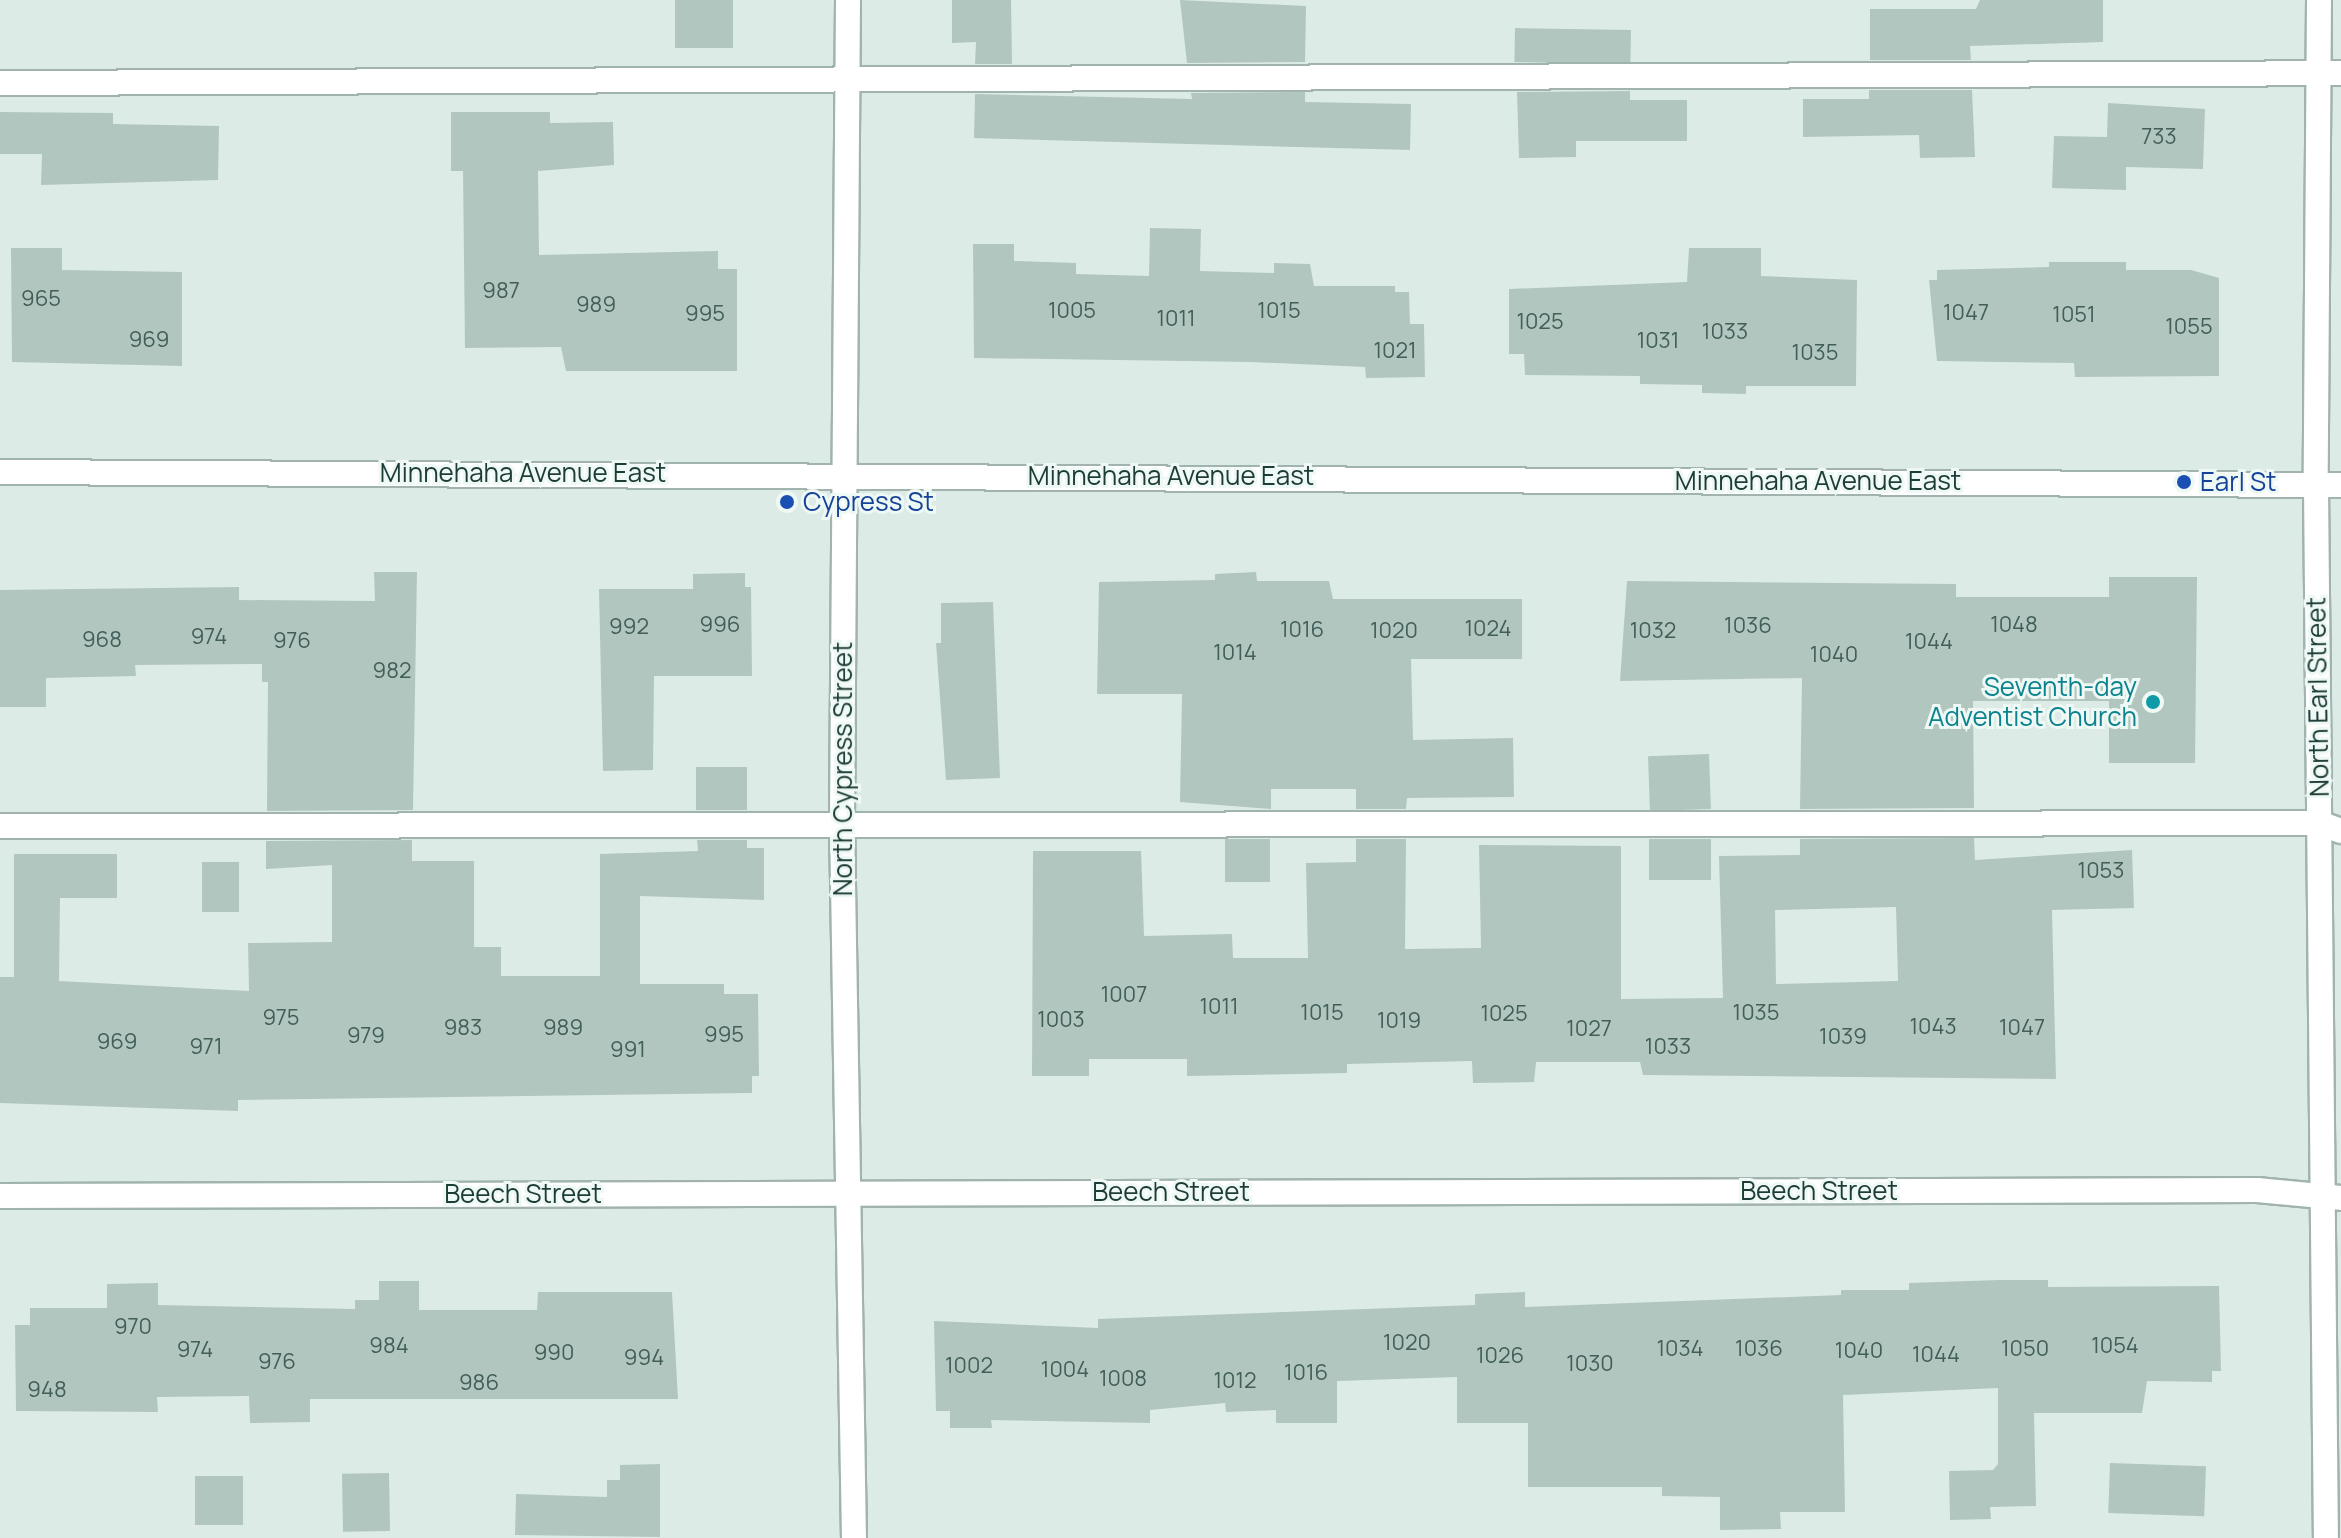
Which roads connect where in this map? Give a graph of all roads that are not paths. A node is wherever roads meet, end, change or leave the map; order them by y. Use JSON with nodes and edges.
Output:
{"nodes":[{"id":1,"x":848,"y":0,"type":"edge"},
{"id":2,"x":2319,"y":0,"type":"edge"},
{"id":3,"x":2330,"y":73,"type":"edge"},
{"id":4,"x":848,"y":76,"type":"junction"},
{"id":5,"x":0,"y":83,"type":"edge"},
{"id":6,"x":0,"y":472,"type":"edge"},
{"id":7,"x":843,"y":474,"type":"junction"},
{"id":8,"x":2341,"y":485,"type":"edge"},
{"id":9,"x":2316,"y":486,"type":"junction"},
{"id":10,"x":842,"y":823,"type":"junction"},
{"id":11,"x":0,"y":826,"type":"edge"},
{"id":12,"x":2330,"y":827,"type":"edge"},
{"id":13,"x":848,"y":1193,"type":"junction"},
{"id":14,"x":0,"y":1196,"type":"edge"},
{"id":15,"x":2332,"y":1196,"type":"edge"},
{"id":16,"x":854,"y":1538,"type":"edge"},
{"id":17,"x":2326,"y":1538,"type":"edge"}],
"edges":[{"from":1,"to":4,"type":"street","name":"North Cypress Street"},
{"from":2,"to":3,"type":"street","name":"North Earl Street"},
{"from":3,"to":4,"type":"street"},
{"from":3,"to":9,"type":"street","name":"North Earl Street"},
{"from":4,"to":5,"type":"street"},
{"from":4,"to":7,"type":"street","name":"North Cypress Street"},
{"from":6,"to":7,"type":"street","name":"Minnehaha Avenue East"},
{"from":7,"to":9,"type":"street","name":"Minnehaha Avenue East"},
{"from":7,"to":10,"type":"street","name":"North Cypress Street"},
{"from":8,"to":9,"type":"street","name":"Minnehaha Avenue East"},
{"from":9,"to":12,"type":"street","name":"North Earl Street"},
{"from":10,"to":11,"type":"street"},
{"from":10,"to":12,"type":"street"},
{"from":10,"to":13,"type":"street","name":"North Cypress Street"},
{"from":12,"to":15,"type":"street","name":"North Earl Street"},
{"from":13,"to":14,"type":"street","name":"Beech Street"},
{"from":13,"to":15,"type":"street","name":"Beech Street"},
{"from":13,"to":16,"type":"street","name":"North Cypress Street"},
{"from":15,"to":17,"type":"street","name":"North Earl Street"}]}
